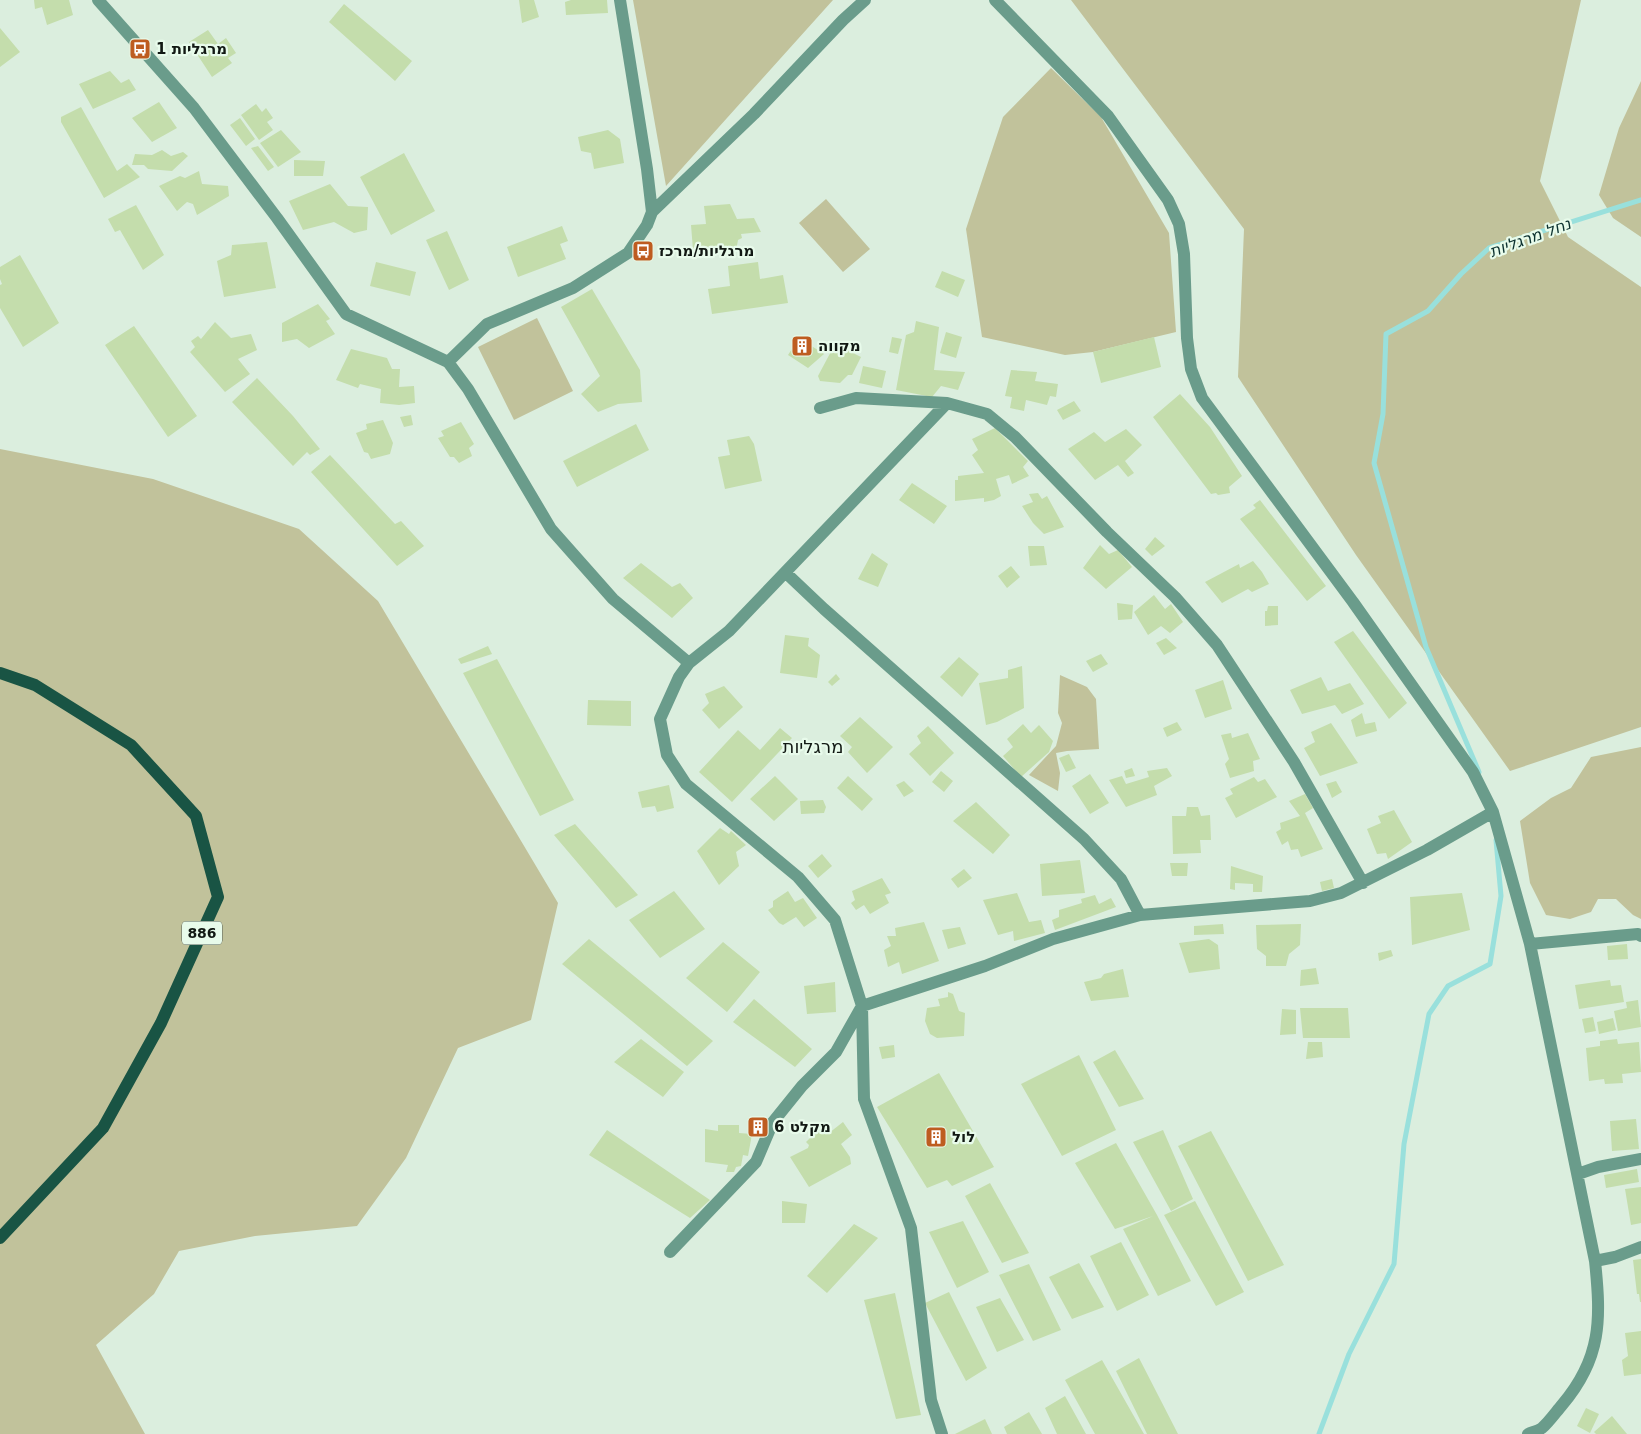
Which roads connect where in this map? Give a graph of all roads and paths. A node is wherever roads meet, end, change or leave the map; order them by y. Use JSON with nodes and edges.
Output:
{"nodes":[{"id":1,"x":98,"y":0,"type":"edge"},
{"id":2,"x":620,"y":0,"type":"edge"},
{"id":3,"x":865,"y":0,"type":"edge"},
{"id":4,"x":996,"y":0,"type":"edge"},
{"id":5,"x":652,"y":212,"type":"junction"},
{"id":6,"x":448,"y":362,"type":"junction"},
{"id":7,"x":947,"y":403,"type":"junction"},
{"id":8,"x":820,"y":408,"type":"dead end"},
{"id":9,"x":786,"y":573,"type":"junction"},
{"id":10,"x":689,"y":663,"type":"junction"},
{"id":11,"x":0,"y":673,"type":"edge"},
{"id":12,"x":1493,"y":812,"type":"junction"},
{"id":13,"x":1363,"y":883,"type":"junction"},
{"id":14,"x":1140,"y":916,"type":"junction"},
{"id":15,"x":1641,"y":936,"type":"edge"},
{"id":16,"x":1530,"y":944,"type":"junction"},
{"id":17,"x":862,"y":1006,"type":"junction"},
{"id":18,"x":1641,"y":1159,"type":"edge"},
{"id":19,"x":1578,"y":1174,"type":"junction"},
{"id":20,"x":0,"y":1238,"type":"edge"},
{"id":21,"x":1641,"y":1247,"type":"edge"},
{"id":22,"x":670,"y":1252,"type":"dead end"},
{"id":23,"x":1595,"y":1261,"type":"junction"},
{"id":24,"x":1544,"y":1431,"type":"edge"},
{"id":25,"x":942,"y":1434,"type":"edge"},
{"id":26,"x":1528,"y":1434,"type":"edge"}],
"edges":[{"from":1,"to":6,"type":"street"},
{"from":2,"to":5,"type":"street"},
{"from":3,"to":5,"type":"street"},
{"from":4,"to":12,"type":"street"},
{"from":5,"to":6,"type":"street"},
{"from":6,"to":10,"type":"street"},
{"from":7,"to":8,"type":"street"},
{"from":7,"to":9,"type":"street"},
{"from":7,"to":13,"type":"street"},
{"from":9,"to":10,"type":"street"},
{"from":9,"to":14,"type":"street"},
{"from":10,"to":17,"type":"street"},
{"from":11,"to":20,"type":"main road","number":"886"},
{"from":12,"to":13,"type":"street"},
{"from":12,"to":16,"type":"street"},
{"from":13,"to":14,"type":"street"},
{"from":14,"to":17,"type":"street"},
{"from":15,"to":16,"type":"street"},
{"from":16,"to":19,"type":"street"},
{"from":17,"to":22,"type":"street"},
{"from":17,"to":25,"type":"street"},
{"from":18,"to":19,"type":"street"},
{"from":19,"to":23,"type":"street"},
{"from":21,"to":23,"type":"street"},
{"from":23,"to":24,"type":"street"},
{"from":24,"to":26,"type":"street"}]}
